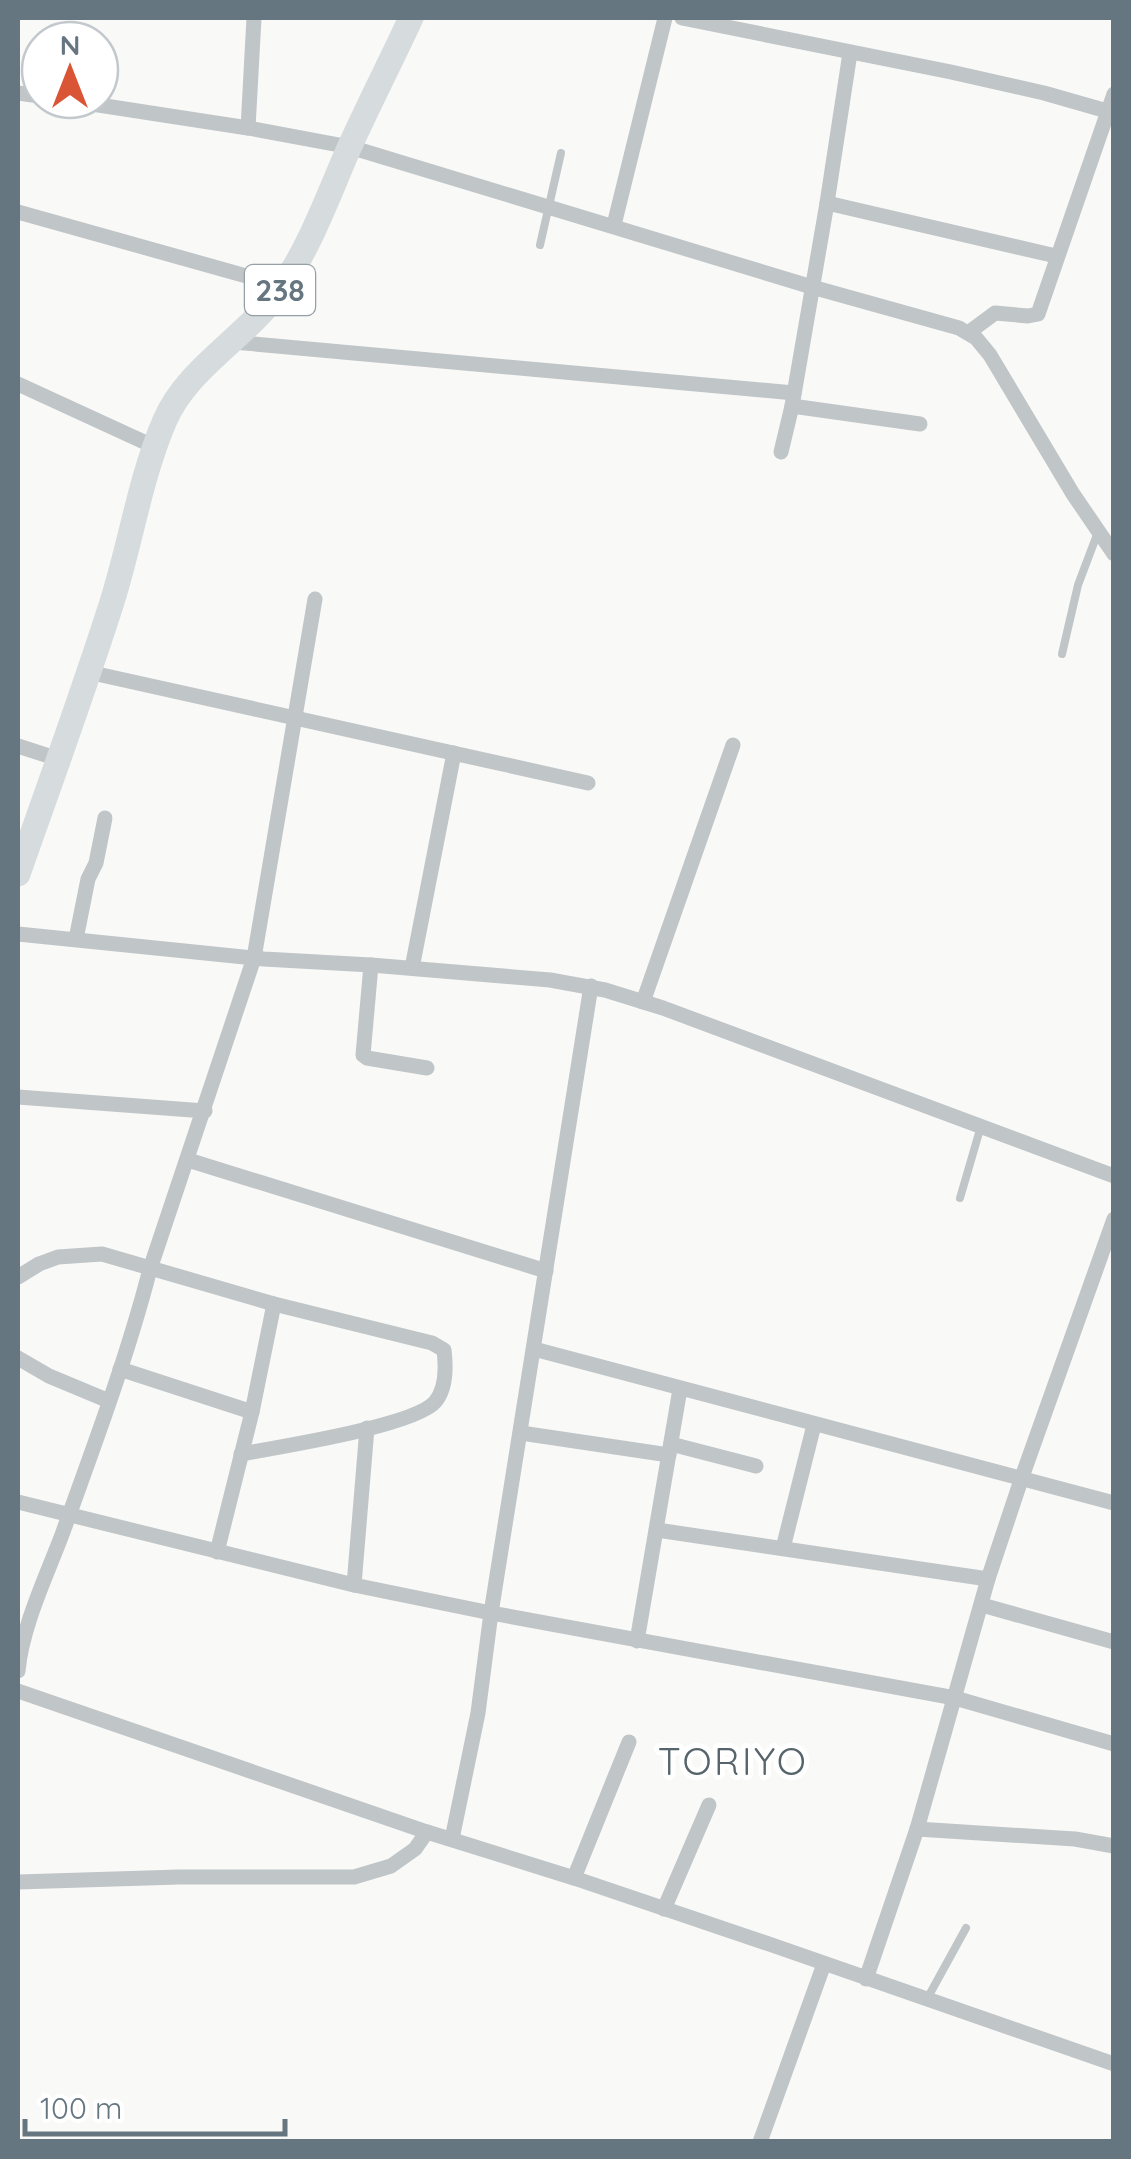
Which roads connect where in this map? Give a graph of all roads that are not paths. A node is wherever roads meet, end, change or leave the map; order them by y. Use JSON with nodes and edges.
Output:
{"nodes":[{"id":1,"x":254,"y":18,"type":"edge"},
{"id":2,"x":411,"y":18,"type":"edge"},
{"id":3,"x":665,"y":18,"type":"edge"},
{"id":4,"x":682,"y":18,"type":"edge"},
{"id":5,"x":850,"y":53,"type":"junction"},
{"id":6,"x":1114,"y":94,"type":"edge"},
{"id":7,"x":120,"y":108,"type":"edge"},
{"id":8,"x":1110,"y":112,"type":"edge"},
{"id":9,"x":248,"y":128,"type":"junction"},
{"id":10,"x":350,"y":146,"type":"junction"},
{"id":11,"x":561,"y":153,"type":"dead end"},
{"id":12,"x":827,"y":204,"type":"junction"},
{"id":13,"x":548,"y":206,"type":"junction"},
{"id":14,"x":18,"y":212,"type":"edge"},
{"id":15,"x":614,"y":225,"type":"junction"},
{"id":16,"x":540,"y":245,"type":"dead end"},
{"id":17,"x":1056,"y":256,"type":"junction"},
{"id":18,"x":282,"y":286,"type":"junction"},
{"id":19,"x":812,"y":288,"type":"junction"},
{"id":20,"x":968,"y":332,"type":"junction"},
{"id":21,"x":233,"y":342,"type":"junction"},
{"id":22,"x":18,"y":384,"type":"edge"},
{"id":23,"x":793,"y":400,"type":"junction"},
{"id":24,"x":920,"y":424,"type":"dead end"},
{"id":25,"x":155,"y":447,"type":"junction"},
{"id":26,"x":782,"y":452,"type":"dead end"},
{"id":27,"x":1098,"y":532,"type":"junction"},
{"id":28,"x":1114,"y":554,"type":"edge"},
{"id":29,"x":315,"y":598,"type":"dead end"},
{"id":30,"x":1062,"y":654,"type":"dead end"},
{"id":31,"x":88,"y":672,"type":"junction"},
{"id":32,"x":293,"y":718,"type":"junction"},
{"id":33,"x":733,"y":745,"type":"dead end"},
{"id":34,"x":18,"y":746,"type":"edge"},
{"id":35,"x":454,"y":752,"type":"junction"},
{"id":36,"x":58,"y":759,"type":"junction"},
{"id":37,"x":588,"y":783,"type":"dead end"},
{"id":38,"x":105,"y":818,"type":"dead end"},
{"id":39,"x":18,"y":874,"type":"edge"},
{"id":40,"x":18,"y":934,"type":"edge"},
{"id":41,"x":76,"y":940,"type":"junction"},
{"id":42,"x":254,"y":958,"type":"junction"},
{"id":43,"x":371,"y":965,"type":"junction"},
{"id":44,"x":412,"y":968,"type":"junction"},
{"id":45,"x":591,"y":986,"type":"junction"},
{"id":46,"x":643,"y":1002,"type":"junction"},
{"id":47,"x":427,"y":1068,"type":"dead end"},
{"id":48,"x":18,"y":1098,"type":"edge"},
{"id":49,"x":204,"y":1111,"type":"junction"},
{"id":50,"x":981,"y":1126,"type":"junction"},
{"id":51,"x":188,"y":1160,"type":"junction"},
{"id":52,"x":1114,"y":1176,"type":"edge"},
{"id":53,"x":960,"y":1198,"type":"dead end"},
{"id":54,"x":1114,"y":1219,"type":"edge"},
{"id":55,"x":150,"y":1269,"type":"junction"},
{"id":56,"x":546,"y":1270,"type":"junction"},
{"id":57,"x":18,"y":1277,"type":"edge"},
{"id":58,"x":274,"y":1304,"type":"junction"},
{"id":59,"x":534,"y":1350,"type":"junction"},
{"id":60,"x":18,"y":1358,"type":"edge"},
{"id":61,"x":120,"y":1369,"type":"junction"},
{"id":62,"x":680,"y":1388,"type":"junction"},
{"id":63,"x":109,"y":1400,"type":"junction"},
{"id":64,"x":252,"y":1412,"type":"junction"},
{"id":65,"x":814,"y":1425,"type":"junction"},
{"id":66,"x":368,"y":1428,"type":"junction"},
{"id":67,"x":521,"y":1433,"type":"junction"},
{"id":68,"x":670,"y":1450,"type":"junction"},
{"id":69,"x":241,"y":1454,"type":"junction"},
{"id":70,"x":756,"y":1466,"type":"dead end"},
{"id":71,"x":1022,"y":1478,"type":"junction"},
{"id":72,"x":18,"y":1502,"type":"edge"},
{"id":73,"x":1114,"y":1504,"type":"edge"},
{"id":74,"x":69,"y":1515,"type":"junction"},
{"id":75,"x":657,"y":1530,"type":"junction"},
{"id":76,"x":783,"y":1548,"type":"junction"},
{"id":77,"x":217,"y":1552,"type":"junction"},
{"id":78,"x":988,"y":1579,"type":"junction"},
{"id":79,"x":354,"y":1585,"type":"junction"},
{"id":80,"x":982,"y":1605,"type":"junction"},
{"id":81,"x":490,"y":1614,"type":"junction"},
{"id":82,"x":637,"y":1641,"type":"junction"},
{"id":83,"x":1114,"y":1642,"type":"edge"},
{"id":84,"x":18,"y":1671,"type":"edge"},
{"id":85,"x":18,"y":1691,"type":"edge"},
{"id":86,"x":955,"y":1698,"type":"junction"},
{"id":87,"x":630,"y":1742,"type":"dead end"},
{"id":88,"x":1114,"y":1744,"type":"edge"},
{"id":89,"x":709,"y":1806,"type":"dead end"},
{"id":90,"x":917,"y":1829,"type":"junction"},
{"id":91,"x":427,"y":1832,"type":"junction"},
{"id":92,"x":452,"y":1839,"type":"junction"},
{"id":93,"x":1114,"y":1846,"type":"edge"},
{"id":94,"x":574,"y":1878,"type":"junction"},
{"id":95,"x":18,"y":1882,"type":"edge"},
{"id":96,"x":664,"y":1909,"type":"junction"},
{"id":97,"x":966,"y":1928,"type":"dead end"},
{"id":98,"x":824,"y":1964,"type":"junction"},
{"id":99,"x":866,"y":1979,"type":"junction"},
{"id":100,"x":927,"y":2000,"type":"junction"},
{"id":101,"x":1114,"y":2064,"type":"edge"},
{"id":102,"x":760,"y":2142,"type":"edge"}],
"edges":[{"from":1,"to":9,"type":"street"},
{"from":2,"to":10,"type":"main road","number":"238"},
{"from":3,"to":15,"type":"street"},
{"from":4,"to":5,"type":"street"},
{"from":5,"to":8,"type":"street"},
{"from":5,"to":12,"type":"street"},
{"from":6,"to":8,"type":"street"},
{"from":7,"to":9,"type":"street"},
{"from":8,"to":17,"type":"street"},
{"from":9,"to":10,"type":"street"},
{"from":10,"to":13,"type":"street"},
{"from":10,"to":18,"type":"main road","number":"238"},
{"from":11,"to":13,"type":"lane"},
{"from":12,"to":17,"type":"street"},
{"from":12,"to":19,"type":"street"},
{"from":13,"to":15,"type":"street"},
{"from":13,"to":16,"type":"lane"},
{"from":14,"to":18,"type":"street"},
{"from":15,"to":19,"type":"street"},
{"from":17,"to":20,"type":"street"},
{"from":18,"to":21,"type":"main road","number":"238"},
{"from":19,"to":20,"type":"street"},
{"from":19,"to":23,"type":"street"},
{"from":20,"to":27,"type":"street"},
{"from":21,"to":23,"type":"street"},
{"from":21,"to":25,"type":"main road","number":"238"},
{"from":22,"to":25,"type":"street"},
{"from":23,"to":24,"type":"street"},
{"from":23,"to":26,"type":"street"},
{"from":25,"to":31,"type":"main road","number":"238"},
{"from":27,"to":28,"type":"street"},
{"from":27,"to":30,"type":"lane"},
{"from":29,"to":32,"type":"street"},
{"from":31,"to":32,"type":"street"},
{"from":31,"to":36,"type":"main road","number":"238"},
{"from":32,"to":35,"type":"street"},
{"from":32,"to":42,"type":"street"},
{"from":33,"to":46,"type":"street"},
{"from":34,"to":36,"type":"street"},
{"from":35,"to":37,"type":"street"},
{"from":35,"to":44,"type":"street"},
{"from":36,"to":39,"type":"main road","number":"238"},
{"from":38,"to":41,"type":"street"},
{"from":40,"to":41,"type":"street"},
{"from":41,"to":42,"type":"street"},
{"from":42,"to":43,"type":"street"},
{"from":42,"to":49,"type":"street"},
{"from":43,"to":44,"type":"street"},
{"from":43,"to":47,"type":"street"},
{"from":44,"to":45,"type":"street"},
{"from":45,"to":46,"type":"street"},
{"from":45,"to":56,"type":"street"},
{"from":46,"to":50,"type":"street"},
{"from":48,"to":49,"type":"street"},
{"from":49,"to":51,"type":"street"},
{"from":50,"to":52,"type":"street"},
{"from":50,"to":53,"type":"lane"},
{"from":51,"to":55,"type":"street"},
{"from":51,"to":56,"type":"street"},
{"from":54,"to":71,"type":"street"},
{"from":55,"to":57,"type":"street"},
{"from":55,"to":58,"type":"street"},
{"from":55,"to":61,"type":"street"},
{"from":56,"to":59,"type":"street"},
{"from":58,"to":64,"type":"street"},
{"from":58,"to":66,"type":"street"},
{"from":59,"to":62,"type":"street"},
{"from":59,"to":67,"type":"street"},
{"from":60,"to":63,"type":"street"},
{"from":61,"to":63,"type":"street"},
{"from":61,"to":64,"type":"street"},
{"from":62,"to":65,"type":"street"},
{"from":62,"to":68,"type":"street"},
{"from":63,"to":74,"type":"street"},
{"from":64,"to":69,"type":"street"},
{"from":65,"to":71,"type":"street"},
{"from":65,"to":76,"type":"street"},
{"from":66,"to":69,"type":"street"},
{"from":66,"to":79,"type":"street"},
{"from":67,"to":68,"type":"street"},
{"from":67,"to":81,"type":"street"},
{"from":68,"to":70,"type":"street"},
{"from":68,"to":75,"type":"street"},
{"from":69,"to":77,"type":"street"},
{"from":71,"to":73,"type":"street"},
{"from":71,"to":78,"type":"street"},
{"from":72,"to":74,"type":"street"},
{"from":74,"to":77,"type":"street"},
{"from":74,"to":84,"type":"street"},
{"from":75,"to":76,"type":"street"},
{"from":75,"to":82,"type":"street"},
{"from":76,"to":78,"type":"street"},
{"from":77,"to":79,"type":"street"},
{"from":78,"to":80,"type":"street"},
{"from":79,"to":81,"type":"street"},
{"from":80,"to":83,"type":"street"},
{"from":80,"to":86,"type":"street"},
{"from":81,"to":82,"type":"street"},
{"from":81,"to":92,"type":"street"},
{"from":82,"to":86,"type":"street"},
{"from":85,"to":91,"type":"street"},
{"from":86,"to":88,"type":"street"},
{"from":86,"to":90,"type":"street"},
{"from":87,"to":94,"type":"street"},
{"from":89,"to":96,"type":"street"},
{"from":90,"to":93,"type":"street"},
{"from":90,"to":99,"type":"street"},
{"from":91,"to":92,"type":"street"},
{"from":91,"to":95,"type":"street"},
{"from":92,"to":94,"type":"street"},
{"from":94,"to":96,"type":"street"},
{"from":96,"to":98,"type":"street"},
{"from":97,"to":100,"type":"lane"},
{"from":98,"to":99,"type":"street"},
{"from":98,"to":102,"type":"street"},
{"from":99,"to":100,"type":"street"},
{"from":100,"to":101,"type":"street"}]}
